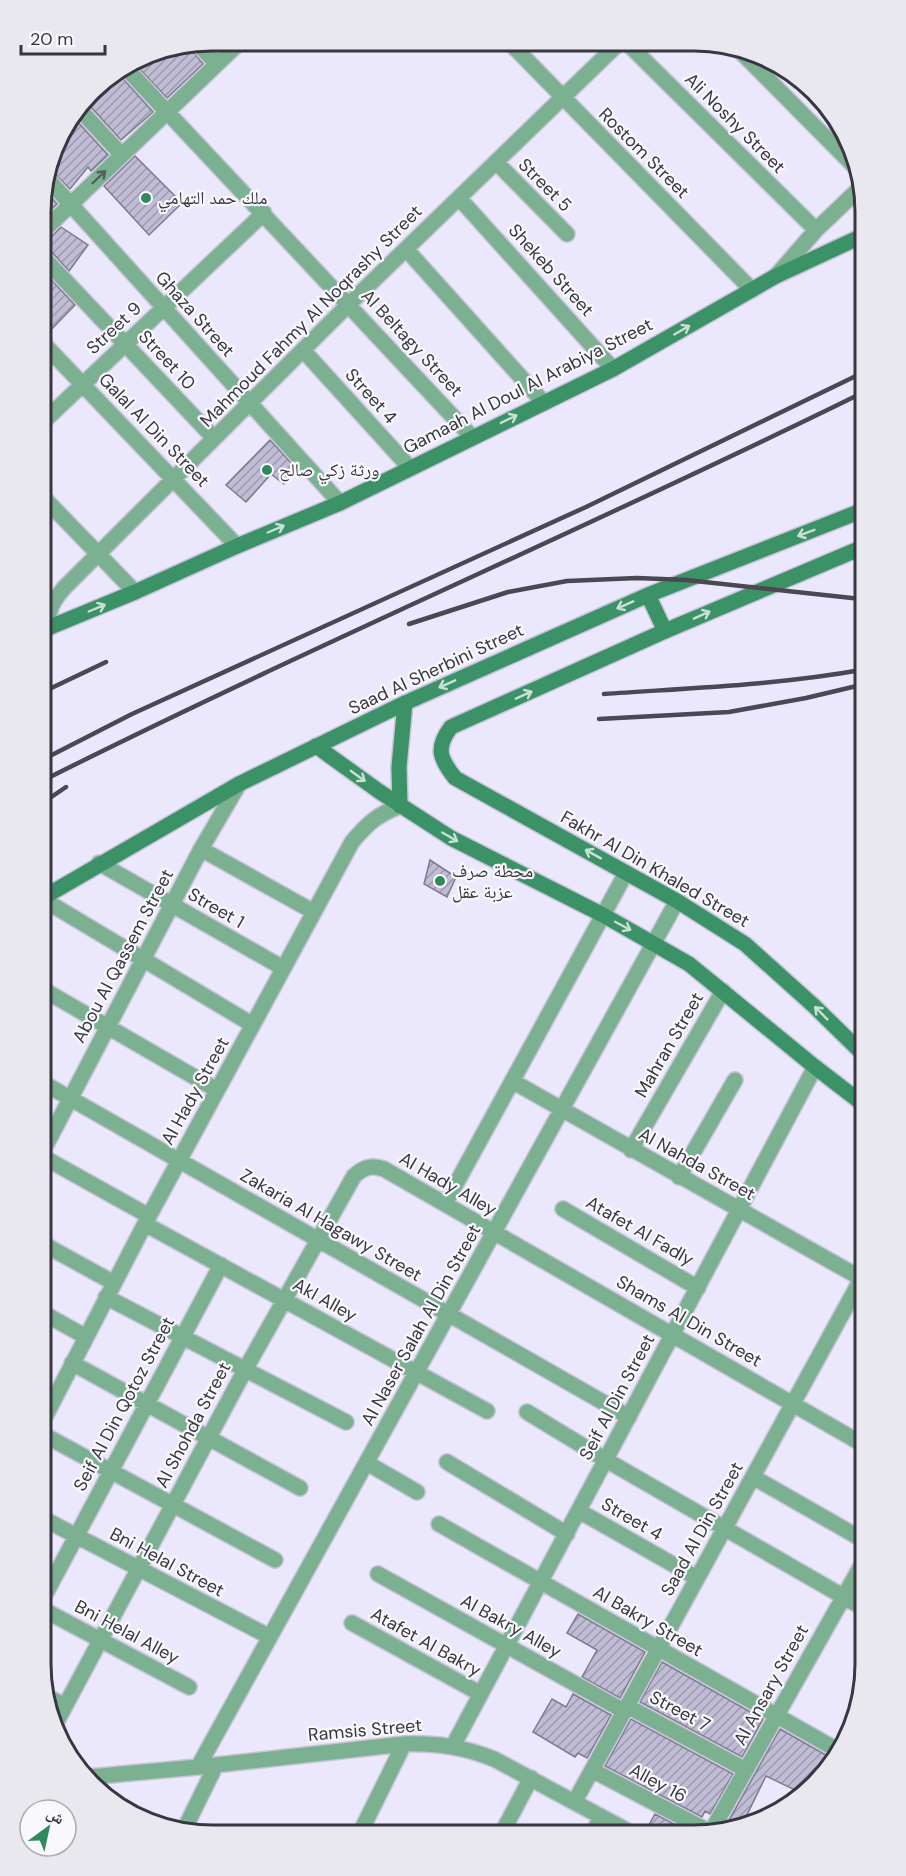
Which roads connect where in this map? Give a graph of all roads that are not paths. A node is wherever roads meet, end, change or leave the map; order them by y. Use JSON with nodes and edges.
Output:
{"nodes":[{"id":1,"x":205,"y":51,"type":"edge"},
{"id":2,"x":231,"y":51,"type":"edge"},
{"id":3,"x":518,"y":51,"type":"edge"},
{"id":4,"x":612,"y":51,"type":"edge"},
{"id":5,"x":635,"y":51,"type":"edge"},
{"id":6,"x":751,"y":62,"type":"edge"},
{"id":7,"x":217,"y":64,"type":"junction"},
{"id":8,"x":131,"y":73,"type":"edge"},
{"id":9,"x":563,"y":98,"type":"junction"},
{"id":10,"x":168,"y":111,"type":"junction"},
{"id":11,"x":84,"y":114,"type":"edge"},
{"id":12,"x":123,"y":155,"type":"junction"},
{"id":13,"x":844,"y":156,"type":"edge"},
{"id":14,"x":496,"y":162,"type":"junction"},
{"id":15,"x":53,"y":185,"type":"edge"},
{"id":16,"x":854,"y":194,"type":"edge"},
{"id":17,"x":459,"y":198,"type":"junction"},
{"id":18,"x":70,"y":205,"type":"junction"},
{"id":19,"x":264,"y":213,"type":"junction"},
{"id":20,"x":51,"y":223,"type":"edge"},
{"id":21,"x":816,"y":230,"type":"junction"},
{"id":22,"x":567,"y":234,"type":"dead end"},
{"id":23,"x":855,"y":239,"type":"edge"},
{"id":24,"x":406,"y":249,"type":"junction"},
{"id":25,"x":51,"y":266,"type":"edge"},
{"id":26,"x":776,"y":276,"type":"junction"},
{"id":27,"x":752,"y":290,"type":"junction"},
{"id":28,"x":349,"y":304,"type":"junction"},
{"id":29,"x":164,"y":308,"type":"junction"},
{"id":30,"x":125,"y":344,"type":"junction"},
{"id":31,"x":303,"y":350,"type":"junction"},
{"id":32,"x":51,"y":351,"type":"edge"},
{"id":33,"x":613,"y":369,"type":"junction"},
{"id":34,"x":83,"y":384,"type":"junction"},
{"id":35,"x":249,"y":403,"type":"junction"},
{"id":36,"x":544,"y":403,"type":"junction"},
{"id":37,"x":51,"y":414,"type":"edge"},
{"id":38,"x":472,"y":437,"type":"junction"},
{"id":39,"x":214,"y":438,"type":"junction"},
{"id":40,"x":410,"y":468,"type":"junction"},
{"id":41,"x":173,"y":479,"type":"junction"},
{"id":42,"x":340,"y":503,"type":"junction"},
{"id":43,"x":51,"y":505,"type":"edge"},
{"id":44,"x":855,"y":514,"type":"edge"},
{"id":45,"x":237,"y":546,"type":"junction"},
{"id":46,"x":855,"y":551,"type":"edge"},
{"id":47,"x":98,"y":554,"type":"junction"},
{"id":48,"x":135,"y":592,"type":"junction"},
{"id":49,"x":648,"y":595,"type":"junction"},
{"id":50,"x":51,"y":605,"type":"edge"},
{"id":51,"x":51,"y":627,"type":"edge"},
{"id":52,"x":665,"y":631,"type":"junction"},
{"id":53,"x":405,"y":703,"type":"junction"},
{"id":54,"x":316,"y":746,"type":"junction"},
{"id":55,"x":239,"y":784,"type":"junction"},
{"id":56,"x":400,"y":806,"type":"junction"},
{"id":57,"x":201,"y":849,"type":"junction"},
{"id":58,"x":99,"y":863,"type":"junction"},
{"id":59,"x":626,"y":873,"type":"junction"},
{"id":60,"x":51,"y":894,"type":"edge"},
{"id":61,"x":677,"y":901,"type":"junction"},
{"id":62,"x":51,"y":903,"type":"edge"},
{"id":63,"x":172,"y":905,"type":"junction"},
{"id":64,"x":314,"y":912,"type":"junction"},
{"id":65,"x":603,"y":915,"type":"junction"},
{"id":66,"x":654,"y":942,"type":"junction"},
{"id":67,"x":143,"y":959,"type":"junction"},
{"id":68,"x":283,"y":968,"type":"junction"},
{"id":69,"x":723,"y":991,"type":"junction"},
{"id":70,"x":51,"y":994,"type":"edge"},
{"id":71,"x":253,"y":1024,"type":"junction"},
{"id":72,"x":108,"y":1027,"type":"junction"},
{"id":73,"x":855,"y":1046,"type":"edge"},
{"id":74,"x":815,"y":1067,"type":"junction"},
{"id":75,"x":735,"y":1080,"type":"dead end"},
{"id":76,"x":512,"y":1081,"type":"junction"},
{"id":77,"x":51,"y":1088,"type":"edge"},
{"id":78,"x":217,"y":1090,"type":"junction"},
{"id":79,"x":855,"y":1098,"type":"edge"},
{"id":80,"x":70,"y":1099,"type":"junction"},
{"id":81,"x":562,"y":1110,"type":"junction"},
{"id":82,"x":51,"y":1136,"type":"edge"},
{"id":83,"x":631,"y":1150,"type":"junction"},
{"id":84,"x":179,"y":1161,"type":"junction"},
{"id":85,"x":51,"y":1162,"type":"edge"},
{"id":86,"x":384,"y":1168,"type":"joint"},
{"id":87,"x":679,"y":1177,"type":"junction"},
{"id":88,"x":445,"y":1204,"type":"junction"},
{"id":89,"x":563,"y":1209,"type":"dead end"},
{"id":90,"x":739,"y":1210,"type":"junction"},
{"id":91,"x":147,"y":1220,"type":"junction"},
{"id":92,"x":494,"y":1232,"type":"junction"},
{"id":93,"x":317,"y":1240,"type":"junction"},
{"id":94,"x":51,"y":1248,"type":"edge"},
{"id":95,"x":220,"y":1265,"type":"junction"},
{"id":96,"x":855,"y":1274,"type":"edge"},
{"id":97,"x":114,"y":1283,"type":"junction"},
{"id":98,"x":698,"y":1288,"type":"junction"},
{"id":99,"x":855,"y":1292,"type":"edge"},
{"id":100,"x":106,"y":1298,"type":"junction"},
{"id":101,"x":284,"y":1300,"type":"junction"},
{"id":102,"x":449,"y":1315,"type":"junction"},
{"id":103,"x":51,"y":1317,"type":"edge"},
{"id":104,"x":672,"y":1334,"type":"junction"},
{"id":105,"x":86,"y":1337,"type":"junction"},
{"id":106,"x":182,"y":1337,"type":"junction"},
{"id":107,"x":72,"y":1363,"type":"junction"},
{"id":108,"x":245,"y":1370,"type":"junction"},
{"id":109,"x":416,"y":1372,"type":"junction"},
{"id":110,"x":51,"y":1395,"type":"edge"},
{"id":111,"x":147,"y":1404,"type":"junction"},
{"id":112,"x":793,"y":1404,"type":"junction"},
{"id":113,"x":487,"y":1411,"type":"dead end"},
{"id":114,"x":528,"y":1412,"type":"dead end"},
{"id":115,"x":628,"y":1417,"type":"junction"},
{"id":116,"x":346,"y":1422,"type":"dead end"},
{"id":117,"x":208,"y":1437,"type":"junction"},
{"id":118,"x":51,"y":1439,"type":"edge"},
{"id":119,"x":855,"y":1440,"type":"edge"},
{"id":120,"x":606,"y":1460,"type":"junction"},
{"id":121,"x":447,"y":1462,"type":"dead end"},
{"id":122,"x":367,"y":1463,"type":"junction"},
{"id":123,"x":111,"y":1471,"type":"junction"},
{"id":124,"x":753,"y":1477,"type":"junction"},
{"id":125,"x":300,"y":1488,"type":"dead end"},
{"id":126,"x":417,"y":1492,"type":"dead end"},
{"id":127,"x":173,"y":1504,"type":"junction"},
{"id":128,"x":579,"y":1510,"type":"junction"},
{"id":129,"x":51,"y":1523,"type":"edge"},
{"id":130,"x":439,"y":1524,"type":"dead end"},
{"id":131,"x":725,"y":1528,"type":"junction"},
{"id":132,"x":567,"y":1534,"type":"junction"},
{"id":133,"x":855,"y":1535,"type":"edge"},
{"id":134,"x":76,"y":1536,"type":"junction"},
{"id":135,"x":275,"y":1560,"type":"dead end"},
{"id":136,"x":139,"y":1569,"type":"junction"},
{"id":137,"x":378,"y":1574,"type":"dead end"},
{"id":138,"x":855,"y":1577,"type":"edge"},
{"id":139,"x":697,"y":1578,"type":"junction"},
{"id":140,"x":540,"y":1582,"type":"junction"},
{"id":141,"x":51,"y":1584,"type":"edge"},
{"id":142,"x":844,"y":1597,"type":"junction"},
{"id":143,"x":855,"y":1603,"type":"edge"},
{"id":144,"x":51,"y":1614,"type":"edge"},
{"id":145,"x":352,"y":1623,"type":"dead end"},
{"id":146,"x":270,"y":1637,"type":"junction"},
{"id":147,"x":100,"y":1640,"type":"junction"},
{"id":148,"x":507,"y":1646,"type":"junction"},
{"id":149,"x":658,"y":1649,"type":"junction"},
{"id":150,"x":189,"y":1687,"type":"dead end"},
{"id":151,"x":480,"y":1694,"type":"junction"},
{"id":152,"x":55,"y":1701,"type":"edge"},
{"id":153,"x":65,"y":1706,"type":"junction"},
{"id":154,"x":626,"y":1708,"type":"junction"},
{"id":155,"x":776,"y":1716,"type":"junction"},
{"id":156,"x":60,"y":1717,"type":"edge"},
{"id":157,"x":404,"y":1744,"type":"junction"},
{"id":158,"x":453,"y":1746,"type":"junction"},
{"id":159,"x":832,"y":1747,"type":"edge"},
{"id":160,"x":216,"y":1765,"type":"junction"},
{"id":161,"x":198,"y":1767,"type":"junction"},
{"id":162,"x":592,"y":1770,"type":"junction"},
{"id":163,"x":746,"y":1770,"type":"junction"},
{"id":164,"x":96,"y":1776,"type":"edge"},
{"id":165,"x":531,"y":1778,"type":"junction"},
{"id":166,"x":575,"y":1802,"type":"junction"},
{"id":167,"x":187,"y":1823,"type":"edge"},
{"id":168,"x":598,"y":1823,"type":"edge"},
{"id":169,"x":715,"y":1824,"type":"edge"},
{"id":170,"x":364,"y":1825,"type":"edge"},
{"id":171,"x":506,"y":1825,"type":"edge"},
{"id":172,"x":696,"y":1825,"type":"edge"}],
"edges":[{"from":1,"to":7,"type":"street"},
{"from":2,"to":7,"type":"street"},
{"from":3,"to":9,"type":"street","name":"Rostom Street"},
{"from":4,"to":9,"type":"street","name":"Mahmoud Fahmy Al Noqrashy Street"},
{"from":5,"to":21,"type":"street","name":"Ali Noshy Street"},
{"from":6,"to":13,"type":"street"},
{"from":7,"to":10,"type":"street"},
{"from":8,"to":10,"type":"street","name":"Al Beltagy Street"},
{"from":9,"to":14,"type":"street","name":"Mahmoud Fahmy Al Noqrashy Street"},
{"from":9,"to":27,"type":"street","name":"Rostom Street"},
{"from":10,"to":12,"type":"street"},
{"from":10,"to":19,"type":"street","name":"Al Beltagy Street"},
{"from":11,"to":12,"type":"street"},
{"from":18,"to":12,"type":"street","one_way":true},
{"from":14,"to":17,"type":"street","name":"Mahmoud Fahmy Al Noqrashy Street"},
{"from":14,"to":22,"type":"street","name":"Street 5"},
{"from":15,"to":18,"type":"street","name":"Ghaza Street"},
{"from":16,"to":21,"type":"street"},
{"from":17,"to":24,"type":"street","name":"Mahmoud Fahmy Al Noqrashy Street"},
{"from":17,"to":33,"type":"street","name":"Shekeb Street"},
{"from":18,"to":20,"type":"street"},
{"from":18,"to":29,"type":"street","name":"Ghaza Street"},
{"from":19,"to":28,"type":"street","name":"Al Beltagy Street"},
{"from":19,"to":29,"type":"street","name":"Street 9"},
{"from":21,"to":26,"type":"street"},
{"from":23,"to":26,"type":"main road","name":"Gamaah Al Doul Al Arabiya Street"},
{"from":24,"to":28,"type":"street","name":"Mahmoud Fahmy Al Noqrashy Street"},
{"from":24,"to":36,"type":"street"},
{"from":25,"to":30,"type":"street","name":"Street 10"},
{"from":26,"to":27,"type":"main road","name":"Gamaah Al Doul Al Arabiya Street"},
{"from":33,"to":27,"type":"main road","name":"Gamaah Al Doul Al Arabiya Street","one_way":true},
{"from":28,"to":31,"type":"street","name":"Mahmoud Fahmy Al Noqrashy Street"},
{"from":28,"to":38,"type":"street","name":"Al Beltagy Street"},
{"from":29,"to":30,"type":"street","name":"Street 9"},
{"from":29,"to":35,"type":"street","name":"Ghaza Street"},
{"from":30,"to":34,"type":"street","name":"Street 9"},
{"from":30,"to":39,"type":"street","name":"Street 10"},
{"from":31,"to":35,"type":"street","name":"Mahmoud Fahmy Al Noqrashy Street"},
{"from":31,"to":40,"type":"street","name":"Street 4"},
{"from":32,"to":34,"type":"street","name":"Galal Al Din Street"},
{"from":33,"to":36,"type":"main road","name":"Gamaah Al Doul Al Arabiya Street"},
{"from":34,"to":37,"type":"street","name":"Street 9"},
{"from":34,"to":41,"type":"street","name":"Galal Al Din Street"},
{"from":35,"to":39,"type":"street","name":"Mahmoud Fahmy Al Noqrashy Street"},
{"from":35,"to":42,"type":"street","name":"Ghaza Street"},
{"from":38,"to":36,"type":"main road","name":"Gamaah Al Doul Al Arabiya Street","one_way":true},
{"from":38,"to":40,"type":"main road","name":"Gamaah Al Doul Al Arabiya Street"},
{"from":39,"to":41,"type":"street","name":"Mahmoud Fahmy Al Noqrashy Street"},
{"from":40,"to":42,"type":"main road","name":"Gamaah Al Doul Al Arabiya Street"},
{"from":41,"to":45,"type":"street","name":"Galal Al Din Street"},
{"from":41,"to":47,"type":"street","name":"Mahmoud Fahmy Al Noqrashy Street"},
{"from":45,"to":42,"type":"main road","name":"Gamaah Al Doul Al Arabiya Street","one_way":true},
{"from":43,"to":47,"type":"street"},
{"from":44,"to":49,"type":"main road","name":"Saad Al Sherbini Street","one_way":true},
{"from":45,"to":48,"type":"main road","name":"Gamaah Al Doul Al Arabiya Street"},
{"from":52,"to":46,"type":"main road","one_way":true},
{"from":47,"to":48,"type":"street"},
{"from":47,"to":50,"type":"street","name":"Mahmoud Fahmy Al Noqrashy Street"},
{"from":51,"to":48,"type":"main road","name":"Gamaah Al Doul Al Arabiya Street","one_way":true},
{"from":49,"to":52,"type":"main road"},
{"from":49,"to":53,"type":"main road","name":"Saad Al Sherbini Street","one_way":true},
{"from":59,"to":52,"type":"main road","name":"Fakhr Al Din Khaled Street","one_way":true},
{"from":53,"to":54,"type":"main road","name":"Saad Al Sherbini Street"},
{"from":53,"to":56,"type":"main road"},
{"from":54,"to":55,"type":"main road","name":"Saad Al Sherbini Street"},
{"from":54,"to":56,"type":"main road","one_way":true},
{"from":55,"to":57,"type":"street","name":"Abou Al Qassem Street"},
{"from":55,"to":58,"type":"main road","name":"Saad Al Sherbini Street"},
{"from":56,"to":64,"type":"street","name":"Al Hady Street"},
{"from":56,"to":65,"type":"main road","one_way":true},
{"from":57,"to":63,"type":"street","name":"Abou Al Qassem Street"},
{"from":57,"to":64,"type":"street"},
{"from":58,"to":60,"type":"main road","name":"Saad Al Sherbini Street"},
{"from":58,"to":63,"type":"street","name":"Street 1"},
{"from":59,"to":61,"type":"main road","name":"Fakhr Al Din Khaled Street"},
{"from":59,"to":65,"type":"street"},
{"from":61,"to":66,"type":"street","name":"Al Naser Salah Al Din Street"},
{"from":73,"to":61,"type":"main road","name":"Fakhr Al Din Khaled Street","one_way":true},
{"from":62,"to":67,"type":"street"},
{"from":63,"to":67,"type":"street","name":"Abou Al Qassem Street"},
{"from":63,"to":68,"type":"street","name":"Street 1"},
{"from":64,"to":68,"type":"street","name":"Al Hady Street"},
{"from":65,"to":66,"type":"main road","one_way":true},
{"from":65,"to":76,"type":"street"},
{"from":66,"to":69,"type":"main road"},
{"from":66,"to":81,"type":"street","name":"Al Naser Salah Al Din Street"},
{"from":67,"to":71,"type":"street"},
{"from":67,"to":72,"type":"street","name":"Abou Al Qassem Street"},
{"from":68,"to":71,"type":"street","name":"Al Hady Street"},
{"from":69,"to":74,"type":"main road"},
{"from":69,"to":83,"type":"street","name":"Mahran Street"},
{"from":70,"to":72,"type":"street"},
{"from":71,"to":78,"type":"street","name":"Al Hady Street"},
{"from":72,"to":78,"type":"street"},
{"from":72,"to":80,"type":"street","name":"Abou Al Qassem Street"},
{"from":74,"to":79,"type":"main road"},
{"from":74,"to":90,"type":"street","name":"Seif Al Din Street"},
{"from":75,"to":87,"type":"street"},
{"from":76,"to":81,"type":"street","name":"Al Nahda Street"},
{"from":76,"to":88,"type":"street"},
{"from":77,"to":80,"type":"street","name":"Zakaria Al Hagawy Street"},
{"from":78,"to":84,"type":"street","name":"Al Hady Street"},
{"from":80,"to":82,"type":"street","name":"Abou Al Qassem Street"},
{"from":80,"to":84,"type":"street","name":"Zakaria Al Hagawy Street"},
{"from":81,"to":83,"type":"street","name":"Al Nahda Street"},
{"from":81,"to":92,"type":"street","name":"Al Naser Salah Al Din Street"},
{"from":83,"to":87,"type":"street","name":"Al Nahda Street"},
{"from":84,"to":91,"type":"street","name":"Al Hady Street"},
{"from":84,"to":93,"type":"street","name":"Zakaria Al Hagawy Street"},
{"from":85,"to":91,"type":"street","name":"Akl Alley"},
{"from":86,"to":88,"type":"street","name":"Al Hady Alley"},
{"from":86,"to":93,"type":"street","name":"Al Shohda Street"},
{"from":87,"to":90,"type":"street","name":"Al Nahda Street"},
{"from":88,"to":92,"type":"street","name":"Al Hady Alley"},
{"from":89,"to":98,"type":"street","name":"Atafet Al Fadly"},
{"from":90,"to":96,"type":"street","name":"Al Nahda Street"},
{"from":90,"to":98,"type":"street","name":"Seif Al Din Street"},
{"from":91,"to":95,"type":"street","name":"Akl Alley"},
{"from":91,"to":97,"type":"street","name":"Al Hady Street"},
{"from":92,"to":102,"type":"street","name":"Al Naser Salah Al Din Street"},
{"from":92,"to":104,"type":"street","name":"Shams Al Din Street"},
{"from":93,"to":101,"type":"street","name":"Al Shohda Street"},
{"from":93,"to":102,"type":"street","name":"Zakaria Al Hagawy Street"},
{"from":94,"to":97,"type":"street"},
{"from":95,"to":101,"type":"street","name":"Akl Alley"},
{"from":95,"to":106,"type":"street","name":"Seif Al Din Qotoz Street"},
{"from":97,"to":100,"type":"street","name":"Al Hady Street"},
{"from":98,"to":104,"type":"street","name":"Seif Al Din Street"},
{"from":99,"to":112,"type":"street","name":"Saad Al Din Street"},
{"from":100,"to":105,"type":"street","name":"Al Hady Street"},
{"from":100,"to":106,"type":"street"},
{"from":101,"to":108,"type":"street","name":"Al Shohda Street"},
{"from":101,"to":109,"type":"street","name":"Akl Alley"},
{"from":102,"to":109,"type":"street","name":"Al Naser Salah Al Din Street"},
{"from":102,"to":115,"type":"street","name":"Zakaria Al Hagawy Street"},
{"from":103,"to":105,"type":"street"},
{"from":104,"to":112,"type":"street","name":"Shams Al Din Street"},
{"from":104,"to":115,"type":"street","name":"Seif Al Din Street"},
{"from":105,"to":107,"type":"street","name":"Al Hady Street"},
{"from":106,"to":108,"type":"street"},
{"from":106,"to":111,"type":"street","name":"Seif Al Din Qotoz Street"},
{"from":107,"to":110,"type":"street","name":"Al Hady Street"},
{"from":107,"to":111,"type":"street"},
{"from":108,"to":116,"type":"street"},
{"from":108,"to":117,"type":"street","name":"Al Shohda Street"},
{"from":109,"to":113,"type":"street","name":"Akl Alley"},
{"from":109,"to":122,"type":"street","name":"Al Naser Salah Al Din Street"},
{"from":111,"to":117,"type":"street"},
{"from":111,"to":123,"type":"street","name":"Seif Al Din Qotoz Street"},
{"from":112,"to":119,"type":"street","name":"Shams Al Din Street"},
{"from":112,"to":124,"type":"street","name":"Saad Al Din Street"},
{"from":114,"to":120,"type":"street"},
{"from":115,"to":120,"type":"street","name":"Seif Al Din Street"},
{"from":117,"to":125,"type":"street"},
{"from":117,"to":127,"type":"street","name":"Al Shohda Street"},
{"from":118,"to":123,"type":"street"},
{"from":120,"to":128,"type":"street","name":"Seif Al Din Street"},
{"from":120,"to":131,"type":"street"},
{"from":121,"to":132,"type":"street"},
{"from":122,"to":126,"type":"street"},
{"from":122,"to":146,"type":"street","name":"Al Naser Salah Al Din Street"},
{"from":123,"to":127,"type":"street"},
{"from":123,"to":134,"type":"street","name":"Seif Al Din Qotoz Street"},
{"from":124,"to":131,"type":"street","name":"Saad Al Din Street"},
{"from":124,"to":133,"type":"street"},
{"from":127,"to":135,"type":"street"},
{"from":127,"to":136,"type":"street","name":"Al Shohda Street"},
{"from":128,"to":132,"type":"street","name":"Seif Al Din Street"},
{"from":128,"to":139,"type":"street","name":"Street 4"},
{"from":129,"to":134,"type":"street","name":"Bni Helal Street"},
{"from":130,"to":140,"type":"street","name":"Al Bakry Street"},
{"from":131,"to":139,"type":"street","name":"Saad Al Din Street"},
{"from":131,"to":142,"type":"street"},
{"from":132,"to":140,"type":"street","name":"Seif Al Din Street"},
{"from":134,"to":136,"type":"street","name":"Bni Helal Street"},
{"from":134,"to":141,"type":"street","name":"Seif Al Din Qotoz Street"},
{"from":136,"to":146,"type":"street","name":"Bni Helal Street"},
{"from":136,"to":147,"type":"street","name":"Al Shohda Street"},
{"from":137,"to":148,"type":"street","name":"Al Bakry Alley"},
{"from":138,"to":142,"type":"street","name":"Al Ansary Street"},
{"from":139,"to":149,"type":"street","name":"Saad Al Din Street"},
{"from":140,"to":148,"type":"street","name":"Seif Al Din Street"},
{"from":140,"to":149,"type":"street","name":"Al Bakry Street"},
{"from":142,"to":143,"type":"street"},
{"from":142,"to":155,"type":"street","name":"Al Ansary Street"},
{"from":144,"to":147,"type":"street","name":"Bni Helal Alley"},
{"from":145,"to":151,"type":"street","name":"Atafet Al Bakry"},
{"from":146,"to":161,"type":"street","name":"Al Naser Salah Al Din Street"},
{"from":147,"to":150,"type":"street","name":"Bni Helal Alley"},
{"from":147,"to":153,"type":"street","name":"Al Shohda Street"},
{"from":148,"to":151,"type":"street","name":"Seif Al Din Street"},
{"from":148,"to":154,"type":"street","name":"Al Bakry Alley"},
{"from":149,"to":154,"type":"street","name":"Saad Al Din Street"},
{"from":149,"to":155,"type":"street","name":"Al Bakry Street"},
{"from":151,"to":158,"type":"street","name":"Seif Al Din Street"},
{"from":152,"to":153,"type":"street"},
{"from":153,"to":156,"type":"street","name":"Al Shohda Street"},
{"from":154,"to":162,"type":"street","name":"Saad Al Din Street"},
{"from":154,"to":163,"type":"street","name":"Street 7"},
{"from":155,"to":159,"type":"street","name":"Al Bakry Street"},
{"from":155,"to":163,"type":"street","name":"Al Ansary Street"},
{"from":157,"to":158,"type":"street","name":"Ramsis Street"},
{"from":157,"to":160,"type":"street","name":"Ramsis Street"},
{"from":157,"to":170,"type":"street"},
{"from":158,"to":165,"type":"street","name":"Ramsis Street"},
{"from":160,"to":161,"type":"street","name":"Ramsis Street"},
{"from":160,"to":167,"type":"street"},
{"from":161,"to":164,"type":"street","name":"Ramsis Street"},
{"from":162,"to":166,"type":"street","name":"Saad Al Din Street"},
{"from":162,"to":172,"type":"street","name":"Alley 16"},
{"from":163,"to":169,"type":"street","name":"Al Ansary Street"},
{"from":165,"to":166,"type":"street","name":"Ramsis Street"},
{"from":165,"to":171,"type":"street"},
{"from":166,"to":168,"type":"street","name":"Ramsis Street"}]}
